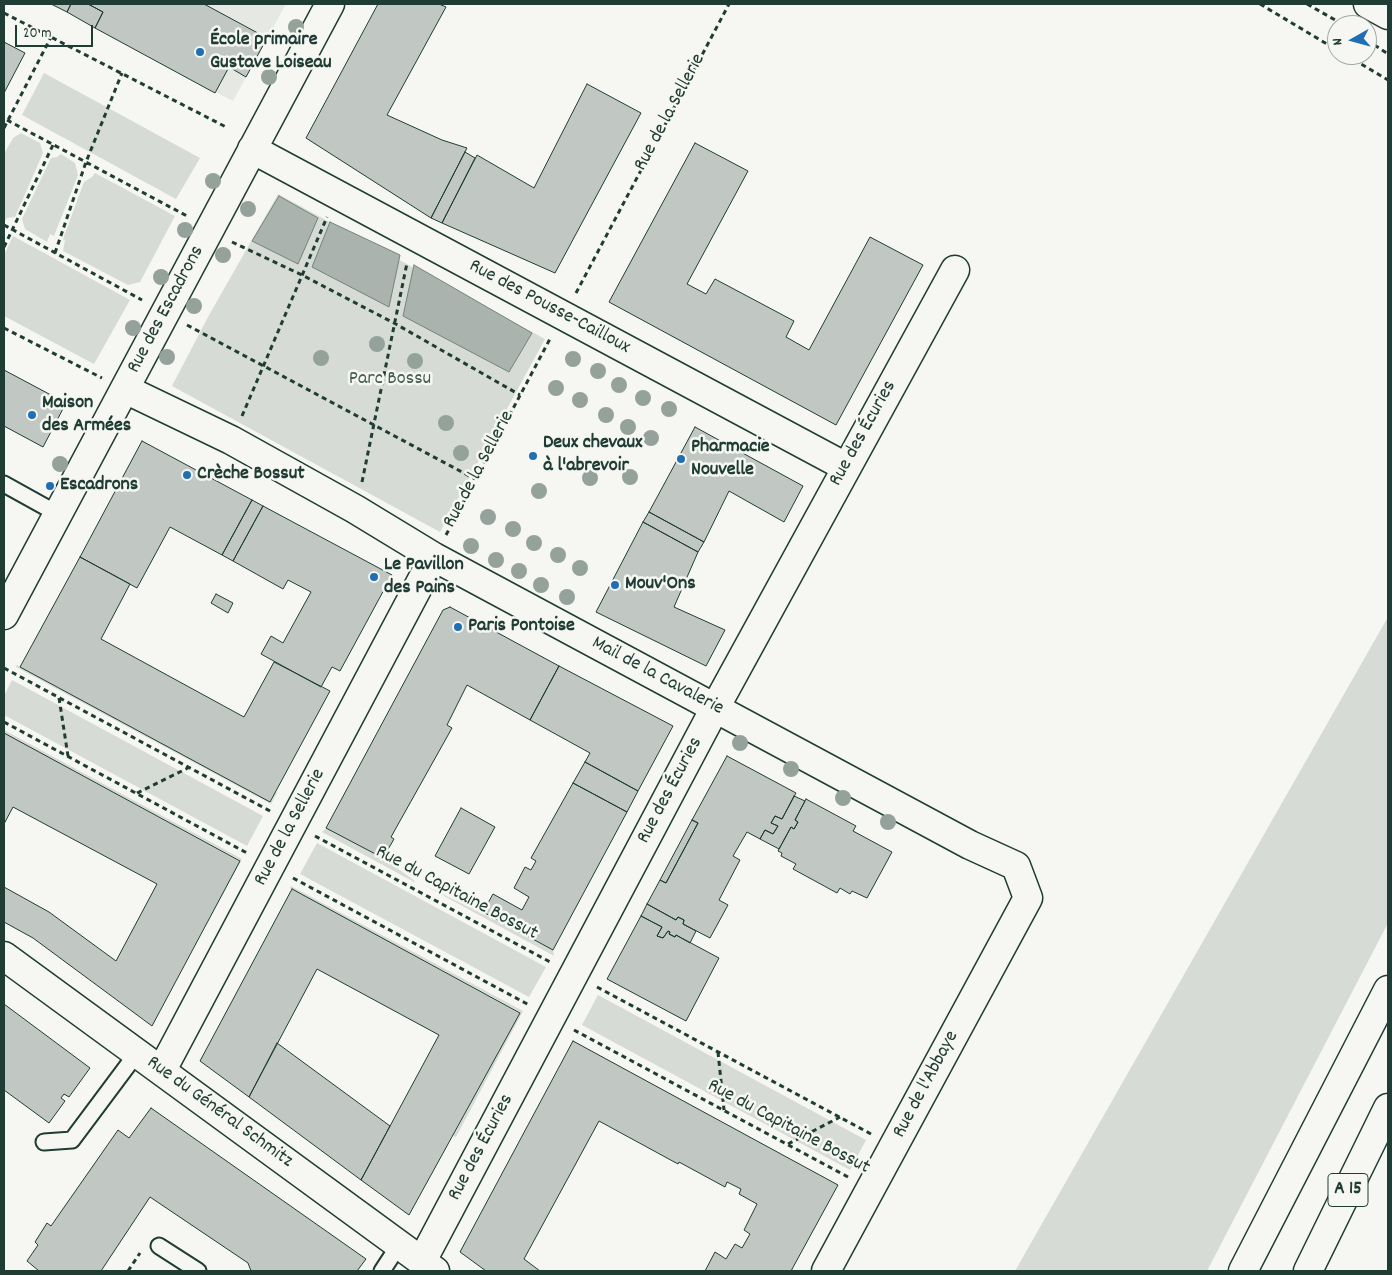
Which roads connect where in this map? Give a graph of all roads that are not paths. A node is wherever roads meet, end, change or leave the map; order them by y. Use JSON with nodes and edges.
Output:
{"nodes":[{"id":1,"x":330,"y":4,"type":"edge"},
{"id":2,"x":1368,"y":4,"type":"edge"},
{"id":3,"x":1388,"y":15,"type":"edge"},
{"id":4,"x":252,"y":149,"type":"junction"},
{"id":5,"x":955,"y":270,"type":"dead end"},
{"id":6,"x":125,"y":389,"type":"junction"},
{"id":7,"x":846,"y":466,"type":"junction"},
{"id":8,"x":4,"y":484,"type":"edge"},
{"id":9,"x":58,"y":514,"type":"junction"},
{"id":10,"x":434,"y":557,"type":"junction"},
{"id":11,"x":4,"y":616,"type":"edge"},
{"id":12,"x":715,"y":708,"type":"junction"},
{"id":13,"x":1028,"y":898,"type":"joint"},
{"id":14,"x":4,"y":956,"type":"edge"},
{"id":15,"x":1388,"y":990,"type":"edge"},
{"id":16,"x":138,"y":1053,"type":"junction"},
{"id":17,"x":162,"y":1070,"type":"junction"},
{"id":18,"x":1388,"y":1108,"type":"edge"},
{"id":19,"x":44,"y":1142,"type":"dead end"},
{"id":20,"x":399,"y":1245,"type":"junction"},
{"id":21,"x":159,"y":1246,"type":"dead end"},
{"id":22,"x":428,"y":1266,"type":"edge"},
{"id":23,"x":198,"y":1271,"type":"edge"},
{"id":24,"x":382,"y":1271,"type":"edge"},
{"id":25,"x":826,"y":1271,"type":"edge"},
{"id":26,"x":1243,"y":1271,"type":"edge"},
{"id":27,"x":1308,"y":1271,"type":"edge"}],
"edges":[{"from":1,"to":4,"type":"main road","name":"Rue des Escadrons"},
{"from":2,"to":3,"type":"main road"},
{"from":4,"to":6,"type":"main road","name":"Rue des Escadrons"},
{"from":4,"to":7,"type":"main road","name":"Rue des Pousse-Cailloux"},
{"from":5,"to":7,"type":"main road","name":"Rue des Écuries"},
{"from":6,"to":9,"type":"main road","name":"Rue des Escadrons"},
{"from":6,"to":10,"type":"main road","name":"Mail de la Cavalerie"},
{"from":7,"to":12,"type":"main road","name":"Rue des Écuries"},
{"from":8,"to":9,"type":"lane"},
{"from":9,"to":11,"type":"main road","name":"Rue des Escadrons"},
{"from":10,"to":12,"type":"main road","name":"Mail de la Cavalerie"},
{"from":10,"to":17,"type":"main road","name":"Rue de la Sellerie"},
{"from":12,"to":13,"type":"main road","name":"Mail de la Cavalerie"},
{"from":12,"to":22,"type":"main road","name":"Rue des Écuries"},
{"from":13,"to":25,"type":"main road","name":"Rue de l'Abbaye"},
{"from":14,"to":16,"type":"main road","name":"Rue du Général Schmitz"},
{"from":15,"to":26,"type":"main road"},
{"from":16,"to":17,"type":"main road","name":"Rue du Général Schmitz"},
{"from":16,"to":19,"type":"lane"},
{"from":17,"to":20,"type":"main road","name":"Rue du Général Schmitz"},
{"from":18,"to":27,"type":"main road","number":"A 15"},
{"from":20,"to":22,"type":"main road","name":"Rue du Général Schmitz"},
{"from":20,"to":24,"type":"lane"},
{"from":21,"to":23,"type":"lane"}]}
